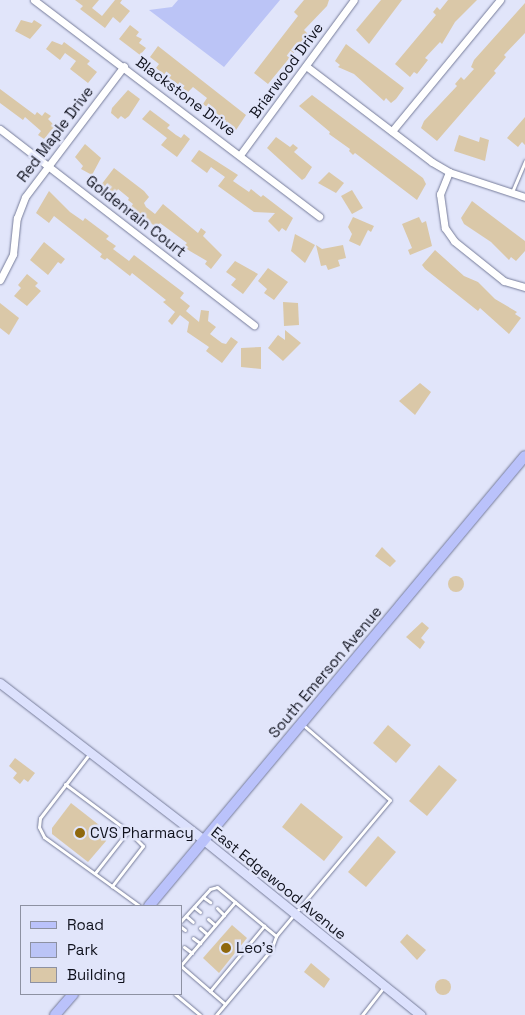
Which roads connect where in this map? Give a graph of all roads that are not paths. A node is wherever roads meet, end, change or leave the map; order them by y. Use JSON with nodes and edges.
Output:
{"nodes":[{"id":1,"x":34,"y":0,"type":"edge"},
{"id":2,"x":354,"y":0,"type":"edge"},
{"id":3,"x":500,"y":0,"type":"edge"},
{"id":4,"x":124,"y":66,"type":"junction"},
{"id":5,"x":306,"y":66,"type":"junction"},
{"id":6,"x":0,"y":129,"type":"edge"},
{"id":7,"x":392,"y":131,"type":"junction"},
{"id":8,"x":240,"y":155,"type":"junction"},
{"id":9,"x":525,"y":162,"type":"edge"},
{"id":10,"x":48,"y":166,"type":"junction"},
{"id":11,"x":449,"y":172,"type":"junction"},
{"id":12,"x":512,"y":192,"type":"junction"},
{"id":13,"x":525,"y":197,"type":"edge"},
{"id":14,"x":319,"y":216,"type":"dead end"},
{"id":15,"x":0,"y":280,"type":"edge"},
{"id":16,"x":525,"y":287,"type":"edge"},
{"id":17,"x":254,"y":325,"type":"dead end"},
{"id":18,"x":525,"y":456,"type":"edge"},
{"id":19,"x":0,"y":683,"type":"edge"},
{"id":20,"x":302,"y":724,"type":"junction"},
{"id":21,"x":90,"y":753,"type":"junction"},
{"id":22,"x":65,"y":784,"type":"junction"},
{"id":23,"x":128,"y":831,"type":"junction"},
{"id":24,"x":205,"y":841,"type":"junction"},
{"id":25,"x":95,"y":873,"type":"junction"},
{"id":26,"x":112,"y":886,"type":"junction"},
{"id":27,"x":203,"y":897,"type":"junction"},
{"id":28,"x":210,"y":902,"type":"dead end"},
{"id":29,"x":236,"y":902,"type":"junction"},
{"id":30,"x":139,"y":905,"type":"edge"},
{"id":31,"x":150,"y":905,"type":"edge"},
{"id":32,"x":194,"y":907,"type":"junction"},
{"id":33,"x":217,"y":908,"type":"dead end"},
{"id":34,"x":200,"y":912,"type":"dead end"},
{"id":35,"x":224,"y":914,"type":"junction"},
{"id":36,"x":296,"y":914,"type":"junction"},
{"id":37,"x":186,"y":916,"type":"junction"},
{"id":38,"x":208,"y":919,"type":"dead end"},
{"id":39,"x":182,"y":920,"type":"edge"},
{"id":40,"x":193,"y":922,"type":"dead end"},
{"id":41,"x":215,"y":925,"type":"junction"},
{"id":42,"x":264,"y":926,"type":"junction"},
{"id":43,"x":200,"y":928,"type":"dead end"},
{"id":44,"x":207,"y":934,"type":"junction"},
{"id":45,"x":276,"y":936,"type":"junction"},
{"id":46,"x":193,"y":938,"type":"dead end"},
{"id":47,"x":200,"y":943,"type":"junction"},
{"id":48,"x":184,"y":946,"type":"dead end"},
{"id":49,"x":192,"y":953,"type":"junction"},
{"id":50,"x":182,"y":965,"type":"edge"},
{"id":51,"x":182,"y":967,"type":"edge"},
{"id":52,"x":385,"y":986,"type":"junction"},
{"id":53,"x":210,"y":991,"type":"junction"},
{"id":54,"x":72,"y":995,"type":"edge"},
{"id":55,"x":176,"y":995,"type":"edge"},
{"id":56,"x":225,"y":1004,"type":"junction"},
{"id":57,"x":55,"y":1015,"type":"edge"},
{"id":58,"x":200,"y":1015,"type":"edge"},
{"id":59,"x":216,"y":1015,"type":"edge"},
{"id":60,"x":362,"y":1015,"type":"edge"},
{"id":61,"x":421,"y":1015,"type":"edge"}],
"edges":[{"from":1,"to":4,"type":"street","name":"Blackstone Drive"},
{"from":2,"to":5,"type":"street","name":"Briarwood Drive"},
{"from":3,"to":7,"type":"street"},
{"from":4,"to":8,"type":"street","name":"Blackstone Drive"},
{"from":4,"to":10,"type":"street","name":"Red Maple Drive"},
{"from":5,"to":7,"type":"street"},
{"from":5,"to":8,"type":"street","name":"Briarwood Drive"},
{"from":6,"to":10,"type":"street","name":"Goldenrain Court"},
{"from":7,"to":11,"type":"street"},
{"from":8,"to":14,"type":"street","name":"Blackstone Drive"},
{"from":9,"to":12,"type":"lane"},
{"from":10,"to":15,"type":"street","name":"Red Maple Drive"},
{"from":10,"to":17,"type":"street","name":"Goldenrain Court"},
{"from":11,"to":12,"type":"street"},
{"from":11,"to":16,"type":"street"},
{"from":12,"to":13,"type":"street"},
{"from":18,"to":20,"type":"main road","name":"South Emerson Avenue"},
{"from":19,"to":21,"type":"main road","name":"East Edgewood Avenue"},
{"from":20,"to":24,"type":"main road","name":"South Emerson Avenue"},
{"from":20,"to":36,"type":"lane"},
{"from":21,"to":22,"type":"lane"},
{"from":21,"to":24,"type":"main road","name":"East Edgewood Avenue"},
{"from":22,"to":23,"type":"lane"},
{"from":22,"to":25,"type":"lane"},
{"from":23,"to":25,"type":"lane"},
{"from":23,"to":26,"type":"lane"},
{"from":24,"to":31,"type":"main road","name":"South Emerson Avenue"},
{"from":24,"to":36,"type":"main road","name":"East Edgewood Avenue"},
{"from":25,"to":26,"type":"lane"},
{"from":26,"to":30,"type":"lane"},
{"from":27,"to":28,"type":"lane"},
{"from":27,"to":29,"type":"lane"},
{"from":27,"to":32,"type":"lane"},
{"from":29,"to":35,"type":"lane"},
{"from":29,"to":42,"type":"lane"},
{"from":32,"to":34,"type":"lane"},
{"from":32,"to":37,"type":"lane"},
{"from":33,"to":35,"type":"lane"},
{"from":35,"to":41,"type":"lane"},
{"from":36,"to":45,"type":"lane"},
{"from":36,"to":52,"type":"main road","name":"East Edgewood Avenue"},
{"from":37,"to":39,"type":"lane"},
{"from":37,"to":40,"type":"lane"},
{"from":38,"to":41,"type":"lane"},
{"from":41,"to":44,"type":"lane"},
{"from":42,"to":45,"type":"lane"},
{"from":42,"to":53,"type":"lane"},
{"from":43,"to":44,"type":"lane"},
{"from":44,"to":47,"type":"lane"},
{"from":45,"to":56,"type":"lane"},
{"from":46,"to":47,"type":"lane"},
{"from":47,"to":49,"type":"lane"},
{"from":48,"to":49,"type":"lane"},
{"from":49,"to":50,"type":"lane"},
{"from":51,"to":53,"type":"lane"},
{"from":52,"to":60,"type":"lane"},
{"from":52,"to":61,"type":"main road","name":"East Edgewood Avenue"},
{"from":53,"to":56,"type":"lane"},
{"from":54,"to":57,"type":"main road"},
{"from":55,"to":58,"type":"lane"},
{"from":56,"to":59,"type":"lane"}]}
